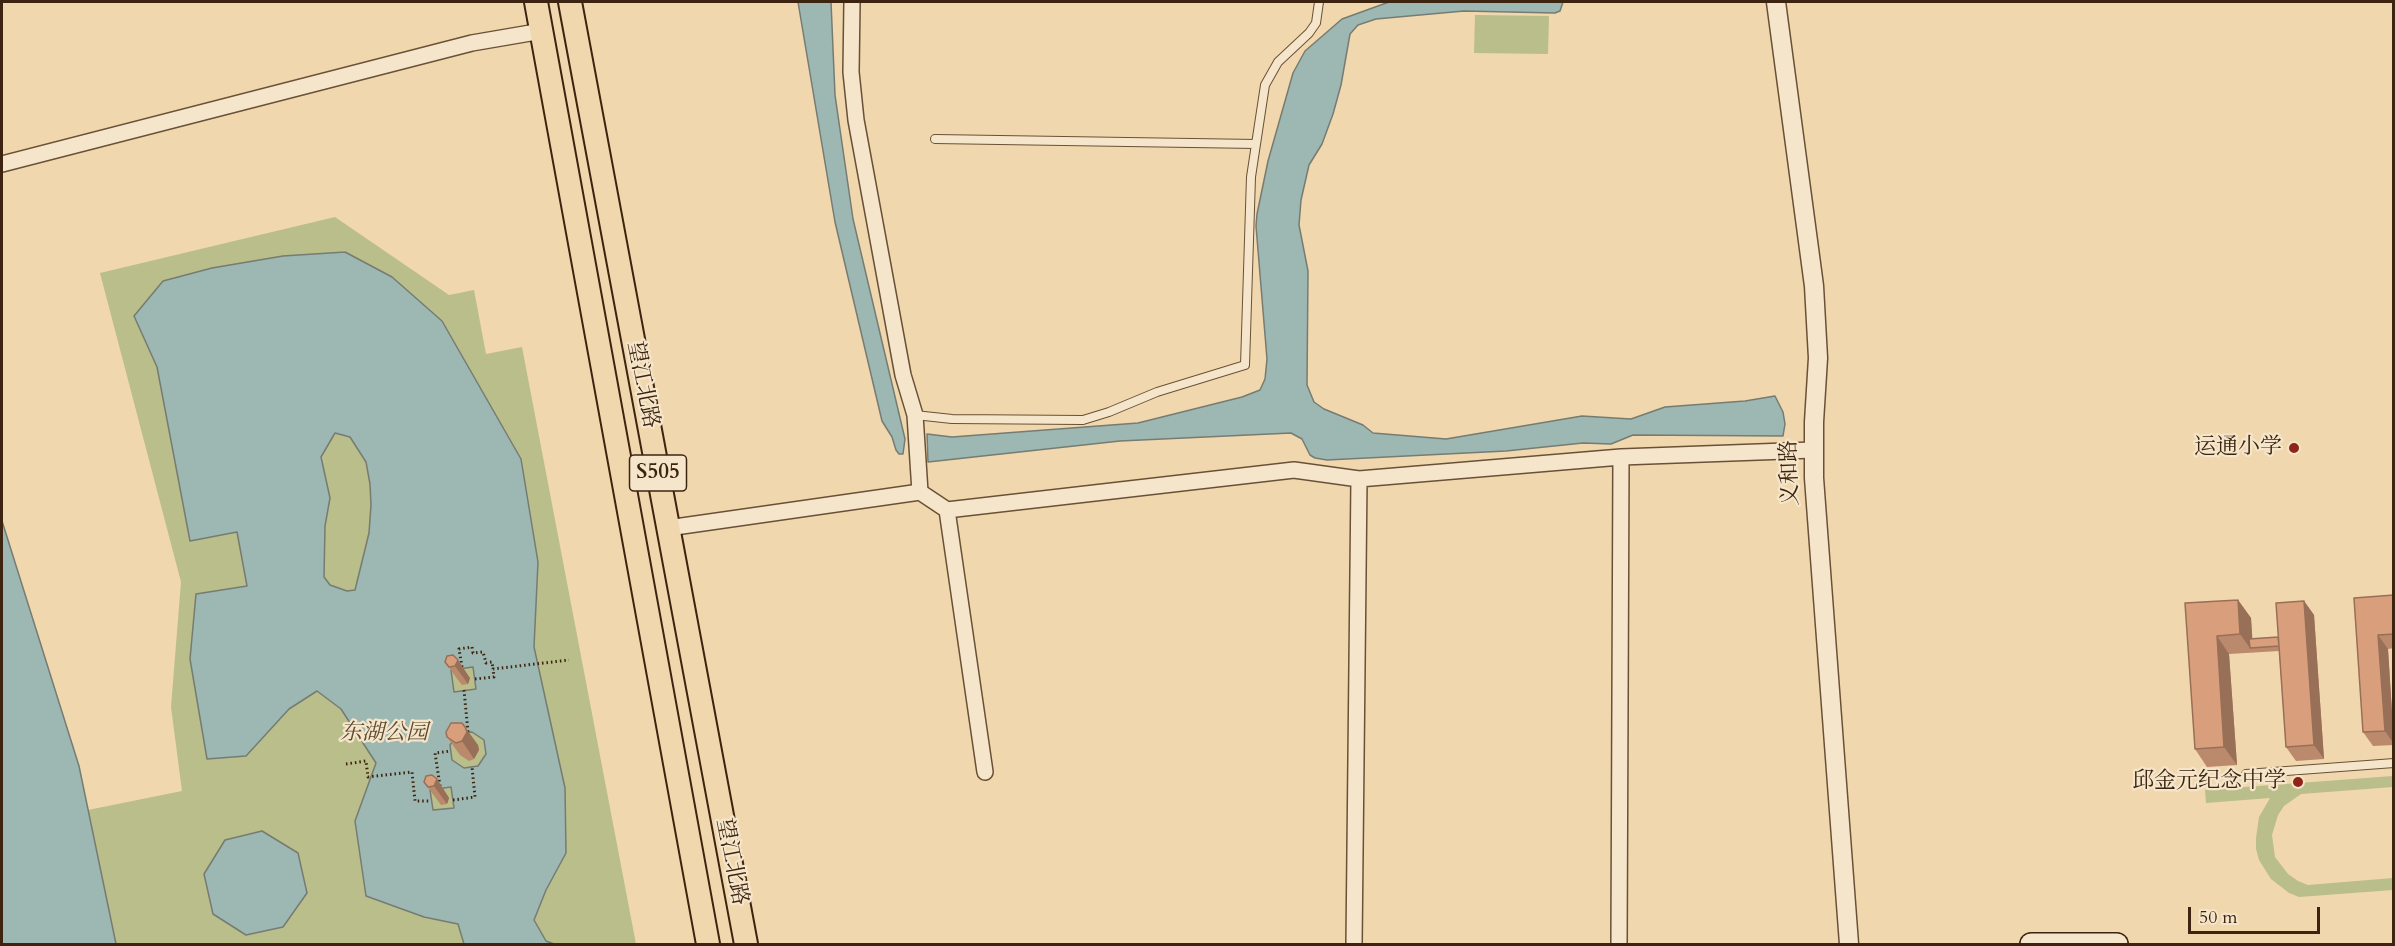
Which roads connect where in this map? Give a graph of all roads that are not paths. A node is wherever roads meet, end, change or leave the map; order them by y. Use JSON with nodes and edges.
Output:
{"nodes":[{"id":1,"x":536,"y":2,"type":"edge"},
{"id":2,"x":570,"y":2,"type":"edge"},
{"id":3,"x":852,"y":2,"type":"edge"},
{"id":4,"x":1319,"y":2,"type":"edge"},
{"id":5,"x":1776,"y":2,"type":"edge"},
{"id":6,"x":542,"y":31,"type":"junction"},
{"id":7,"x":935,"y":139,"type":"dead end"},
{"id":8,"x":1256,"y":144,"type":"junction"},
{"id":9,"x":2,"y":164,"type":"edge"},
{"id":10,"x":915,"y":415,"type":"junction"},
{"id":11,"x":1813,"y":450,"type":"junction"},
{"id":12,"x":1621,"y":458,"type":"junction"},
{"id":13,"x":1359,"y":479,"type":"junction"},
{"id":14,"x":920,"y":492,"type":"junction"},
{"id":15,"x":947,"y":510,"type":"junction"},
{"id":16,"x":668,"y":528,"type":"junction"},
{"id":17,"x":2394,"y":763,"type":"edge"},
{"id":18,"x":985,"y":772,"type":"dead end"},
{"id":19,"x":2246,"y":774,"type":"dead end"},
{"id":20,"x":708,"y":945,"type":"edge"},
{"id":21,"x":746,"y":945,"type":"edge"},
{"id":22,"x":1354,"y":945,"type":"edge"},
{"id":23,"x":1619,"y":945,"type":"edge"},
{"id":24,"x":1849,"y":945,"type":"edge"},
{"id":25,"x":2031,"y":945,"type":"edge"},
{"id":26,"x":2117,"y":945,"type":"edge"}],
"edges":[{"from":1,"to":6,"type":"main road","name":"望江北路","number":"S505"},
{"from":2,"to":16,"type":"main road","name":"望江北路","number":"S505"},
{"from":3,"to":10,"type":"street"},
{"from":4,"to":8,"type":"lane"},
{"from":5,"to":11,"type":"street","name":"义和路"},
{"from":6,"to":9,"type":"street"},
{"from":6,"to":20,"type":"main road","name":"望江北路","number":"S505"},
{"from":7,"to":8,"type":"lane"},
{"from":8,"to":10,"type":"lane"},
{"from":10,"to":14,"type":"street"},
{"from":11,"to":12,"type":"street"},
{"from":11,"to":24,"type":"street","name":"义和路"},
{"from":12,"to":13,"type":"street"},
{"from":12,"to":23,"type":"street"},
{"from":13,"to":15,"type":"street"},
{"from":13,"to":22,"type":"street"},
{"from":14,"to":15,"type":"street"},
{"from":14,"to":16,"type":"street"},
{"from":15,"to":18,"type":"street"},
{"from":16,"to":21,"type":"main road","name":"望江北路","number":"S505"},
{"from":17,"to":19,"type":"lane"},
{"from":25,"to":26,"type":"main road"}]}
